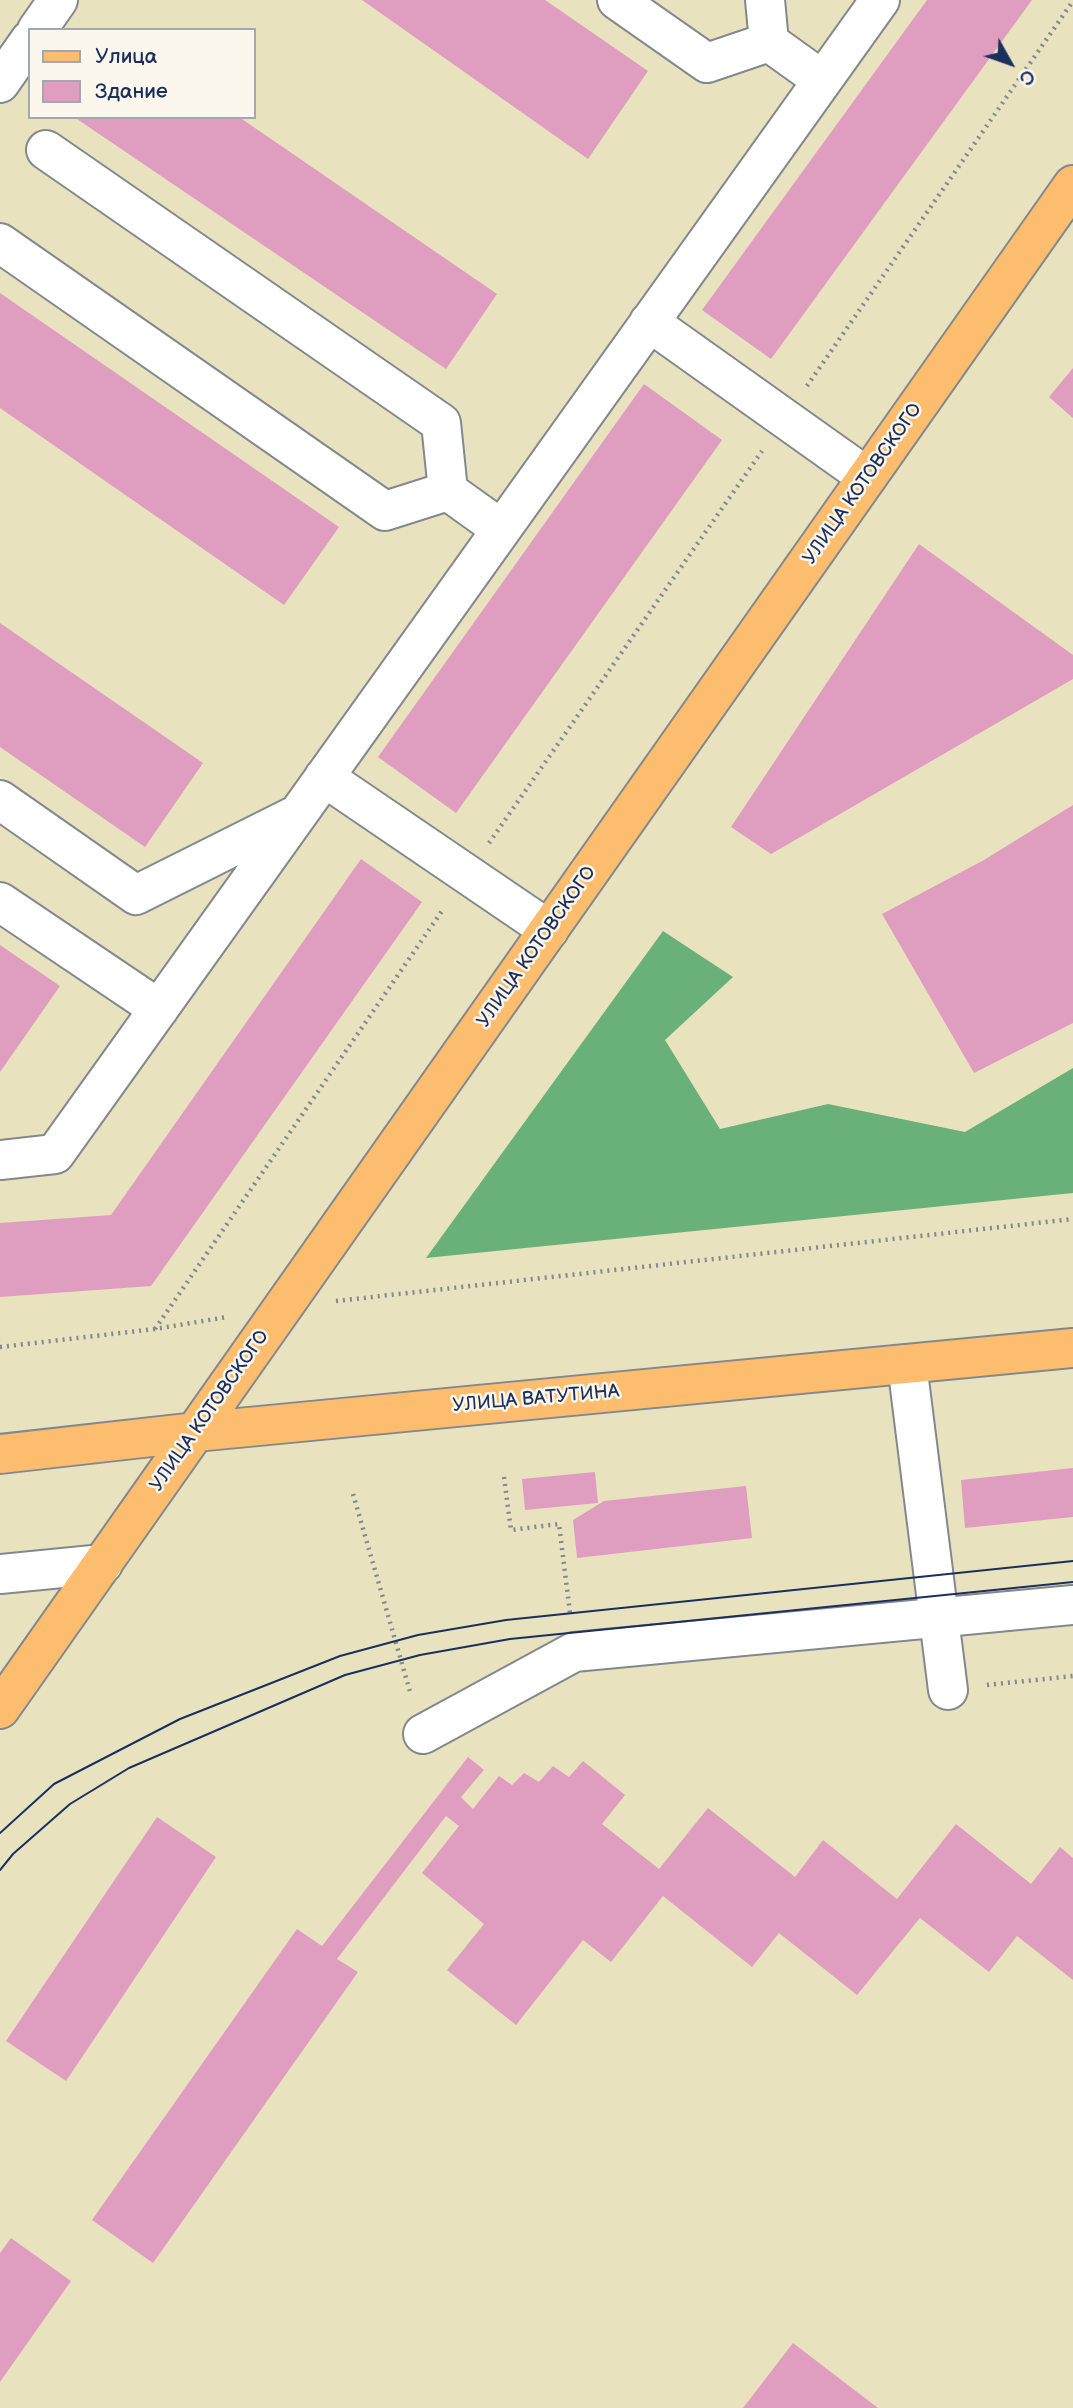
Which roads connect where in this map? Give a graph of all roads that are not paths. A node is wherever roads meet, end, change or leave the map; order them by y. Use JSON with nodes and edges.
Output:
{"nodes":[{"id":1,"x":58,"y":0,"type":"edge"},
{"id":2,"x":617,"y":0,"type":"edge"},
{"id":3,"x":765,"y":0,"type":"edge"},
{"id":4,"x":880,"y":0,"type":"edge"},
{"id":5,"x":38,"y":28,"type":"edge"},
{"id":6,"x":769,"y":42,"type":"junction"},
{"id":7,"x":28,"y":43,"type":"edge"},
{"id":8,"x":822,"y":79,"type":"junction"},
{"id":9,"x":0,"y":83,"type":"edge"},
{"id":10,"x":46,"y":150,"type":"dead end"},
{"id":11,"x":1073,"y":185,"type":"edge"},
{"id":12,"x":0,"y":243,"type":"edge"},
{"id":13,"x":649,"y":322,"type":"junction"},
{"id":14,"x":867,"y":477,"type":"junction"},
{"id":15,"x":448,"y":491,"type":"junction"},
{"id":16,"x":501,"y":529,"type":"junction"},
{"id":17,"x":324,"y":777,"type":"junction"},
{"id":18,"x":0,"y":800,"type":"edge"},
{"id":19,"x":298,"y":814,"type":"junction"},
{"id":20,"x":0,"y":902,"type":"edge"},
{"id":21,"x":549,"y":930,"type":"junction"},
{"id":22,"x":159,"y":1009,"type":"junction"},
{"id":23,"x":0,"y":1160,"type":"edge"},
{"id":24,"x":1073,"y":1348,"type":"edge"},
{"id":25,"x":907,"y":1364,"type":"junction"},
{"id":26,"x":196,"y":1432,"type":"junction"},
{"id":27,"x":0,"y":1454,"type":"edge"},
{"id":28,"x":103,"y":1564,"type":"junction"},
{"id":29,"x":0,"y":1574,"type":"edge"},
{"id":30,"x":1073,"y":1605,"type":"edge"},
{"id":31,"x":940,"y":1619,"type":"junction"},
{"id":32,"x":948,"y":1690,"type":"road end"},
{"id":33,"x":0,"y":1709,"type":"edge"},
{"id":34,"x":423,"y":1734,"type":"road end"}],
"edges":[{"from":1,"to":5,"type":"street"},
{"from":2,"to":6,"type":"street"},
{"from":3,"to":6,"type":"street"},
{"from":4,"to":8,"type":"street"},
{"from":6,"to":8,"type":"street"},
{"from":7,"to":9,"type":"street"},
{"from":8,"to":13,"type":"street"},
{"from":10,"to":15,"type":"street"},
{"from":11,"to":14,"type":"main road","name":"УЛИЦА КОТОВСКОГО"},
{"from":12,"to":15,"type":"street"},
{"from":13,"to":14,"type":"street"},
{"from":13,"to":16,"type":"street"},
{"from":14,"to":21,"type":"main road","name":"УЛИЦА КОТОВСКОГО"},
{"from":15,"to":16,"type":"street"},
{"from":16,"to":17,"type":"street"},
{"from":17,"to":19,"type":"street"},
{"from":17,"to":21,"type":"street"},
{"from":18,"to":19,"type":"street"},
{"from":19,"to":22,"type":"street"},
{"from":20,"to":22,"type":"street"},
{"from":21,"to":26,"type":"main road","name":"УЛИЦА КОТОВСКОГО"},
{"from":22,"to":23,"type":"street"},
{"from":24,"to":25,"type":"main road","name":"УЛИЦА ВАТУТИНА"},
{"from":25,"to":26,"type":"main road","name":"УЛИЦА ВАТУТИНА"},
{"from":25,"to":31,"type":"street"},
{"from":26,"to":27,"type":"main road","name":"УЛИЦА ВАТУТИНА"},
{"from":26,"to":28,"type":"main road","name":"УЛИЦА КОТОВСКОГО"},
{"from":28,"to":29,"type":"street"},
{"from":28,"to":33,"type":"main road","name":"УЛИЦА КОТОВСКОГО"},
{"from":30,"to":31,"type":"street"},
{"from":31,"to":32,"type":"street"},
{"from":31,"to":34,"type":"street"}]}
